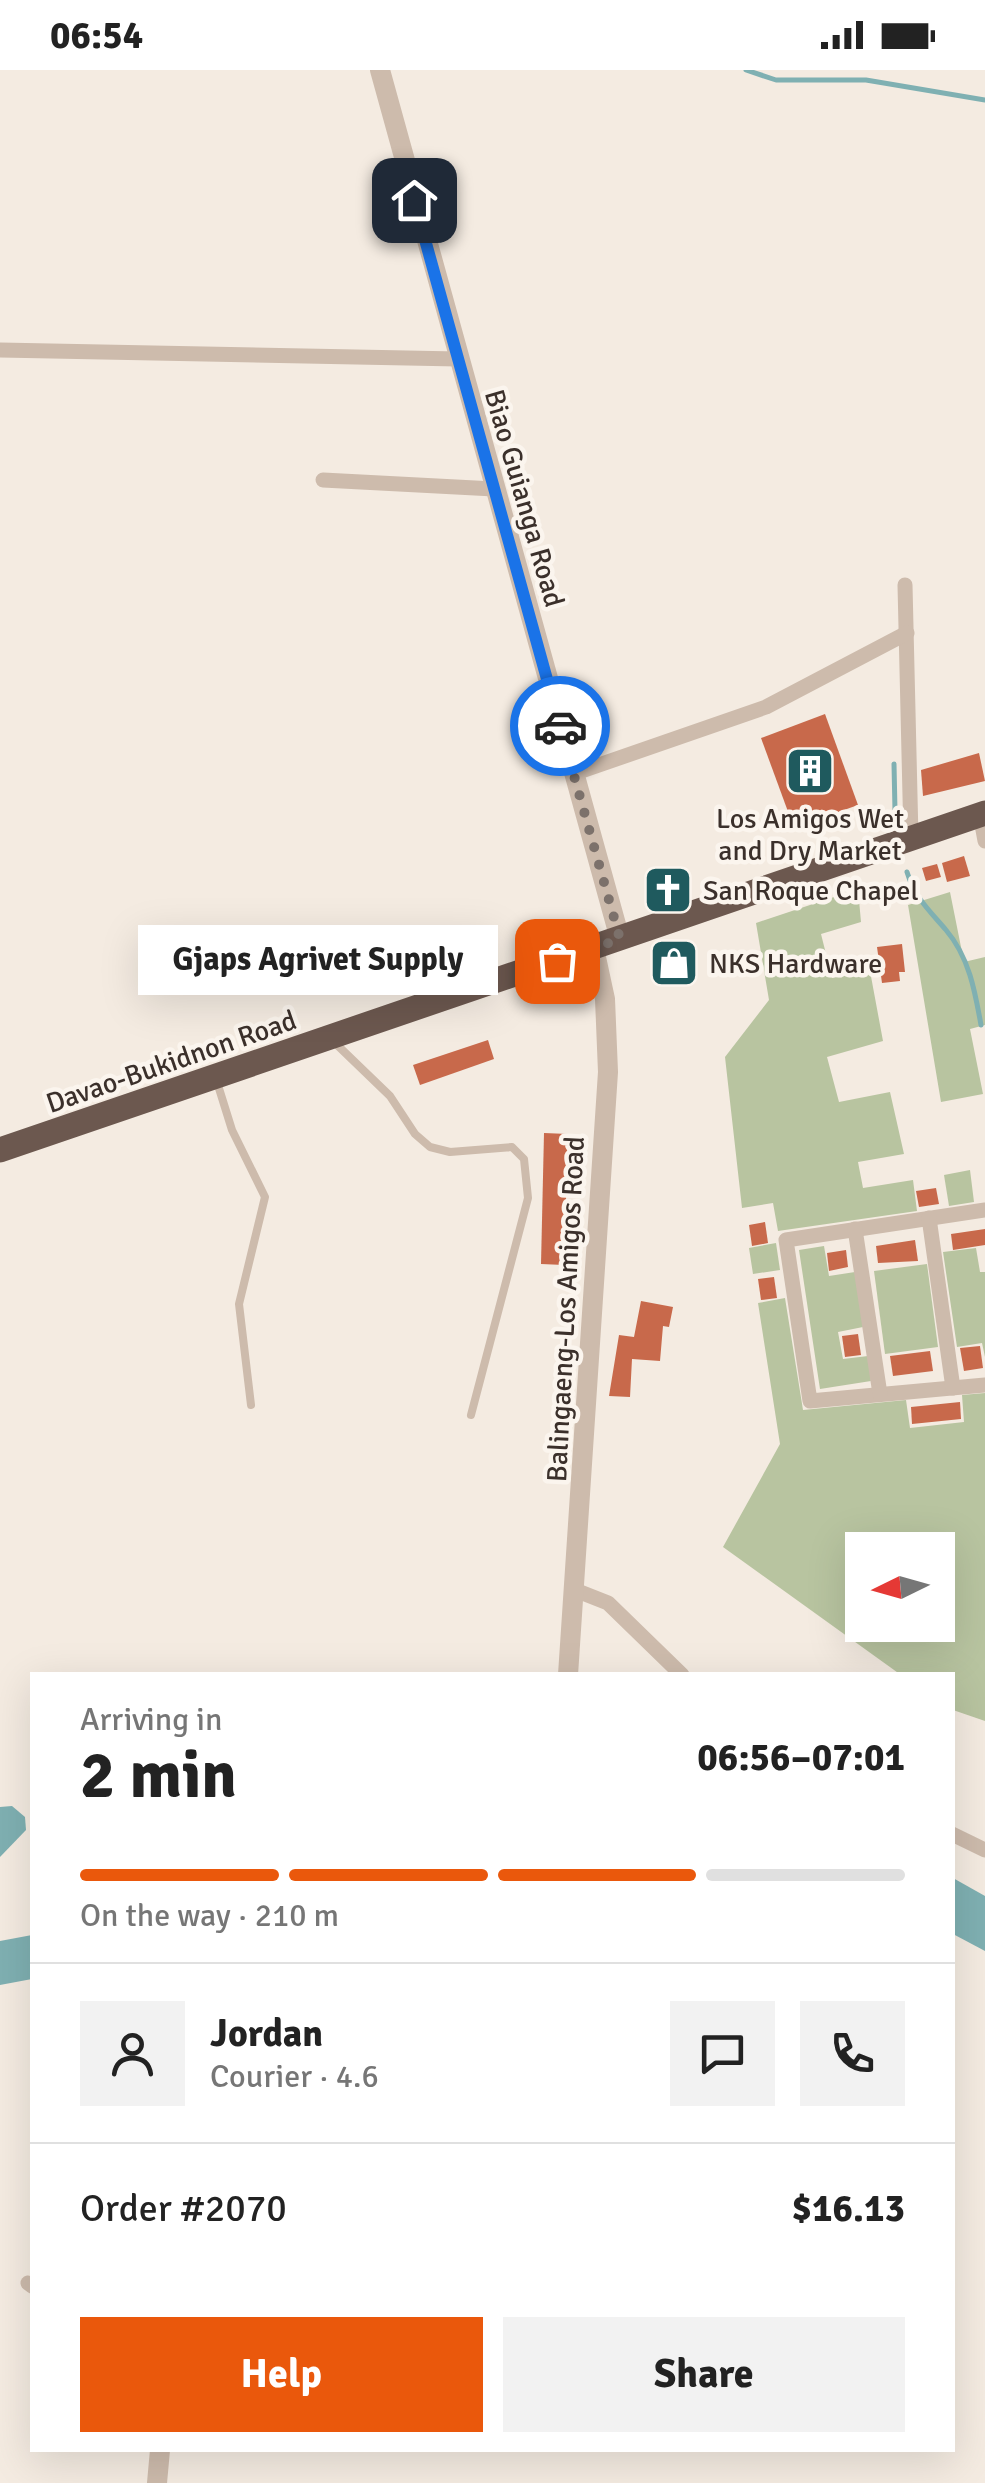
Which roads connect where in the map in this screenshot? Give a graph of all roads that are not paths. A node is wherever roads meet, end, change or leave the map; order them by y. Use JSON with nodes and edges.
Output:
{"nodes":[{"id":1,"x":380,"y":70,"type":"edge"},
{"id":2,"x":0,"y":350,"type":"edge"},
{"id":3,"x":458,"y":359,"type":"junction"},
{"id":4,"x":324,"y":480,"type":"dead end"},
{"id":5,"x":494,"y":489,"type":"junction"},
{"id":6,"x":905,"y":585,"type":"dead end"},
{"id":7,"x":907,"y":633,"type":"junction"},
{"id":8,"x":573,"y":774,"type":"junction"},
{"id":9,"x":983,"y":813,"type":"edge"},
{"id":10,"x":911,"y":838,"type":"junction"},
{"id":11,"x":985,"y":841,"type":"edge"},
{"id":12,"x":620,"y":939,"type":"junction"},
{"id":13,"x":594,"y":948,"type":"junction"},
{"id":14,"x":330,"y":1038,"type":"junction"},
{"id":15,"x":216,"y":1078,"type":"junction"},
{"id":16,"x":0,"y":1150,"type":"edge"},
{"id":17,"x":985,"y":1210,"type":"edge"},
{"id":18,"x":929,"y":1218,"type":"junction"},
{"id":19,"x":855,"y":1230,"type":"junction"},
{"id":20,"x":985,"y":1385,"type":"edge"},
{"id":21,"x":953,"y":1388,"type":"junction"},
{"id":22,"x":880,"y":1394,"type":"junction"},
{"id":23,"x":251,"y":1405,"type":"dead end"},
{"id":24,"x":471,"y":1415,"type":"dead end"},
{"id":25,"x":575,"y":1590,"type":"junction"},
{"id":26,"x":568,"y":1672,"type":"edge"},
{"id":27,"x":679,"y":1672,"type":"edge"},
{"id":28,"x":955,"y":1835,"type":"edge"},
{"id":29,"x":985,"y":1850,"type":"edge"},
{"id":30,"x":160,"y":2452,"type":"edge"},
{"id":31,"x":157,"y":2483,"type":"edge"}],
"edges":[{"from":1,"to":3,"type":"street","name":"Biao Guianga Road"},
{"from":2,"to":3,"type":"street"},
{"from":3,"to":5,"type":"street","name":"Biao Guianga Road"},
{"from":4,"to":5,"type":"street"},
{"from":5,"to":8,"type":"street","name":"Biao Guianga Road"},
{"from":6,"to":7,"type":"street"},
{"from":7,"to":8,"type":"street"},
{"from":7,"to":10,"type":"street"},
{"from":8,"to":12,"type":"street","name":"Biao Guianga Road"},
{"from":9,"to":10,"type":"highway","name":"Davao-Bukidnon Road"},
{"from":9,"to":11,"type":"street"},
{"from":10,"to":12,"type":"highway","name":"Davao-Bukidnon Road"},
{"from":12,"to":13,"type":"highway","name":"Davao-Bukidnon Road"},
{"from":13,"to":14,"type":"highway","name":"Davao-Bukidnon Road"},
{"from":13,"to":25,"type":"street","name":"Balingaeng-Los Amigos Road"},
{"from":14,"to":15,"type":"highway","name":"Davao-Bukidnon Road"},
{"from":14,"to":24,"type":"lane"},
{"from":15,"to":16,"type":"highway","name":"Davao-Bukidnon Road"},
{"from":15,"to":23,"type":"lane"},
{"from":17,"to":18,"type":"street"},
{"from":18,"to":19,"type":"street"},
{"from":18,"to":21,"type":"street"},
{"from":19,"to":22,"type":"street"},
{"from":19,"to":22,"type":"street"},
{"from":20,"to":21,"type":"street"},
{"from":21,"to":22,"type":"street"},
{"from":25,"to":26,"type":"street","name":"Balingaeng-Los Amigos Road"},
{"from":25,"to":27,"type":"street"},
{"from":28,"to":29,"type":"street"},
{"from":30,"to":31,"type":"street"}]}
